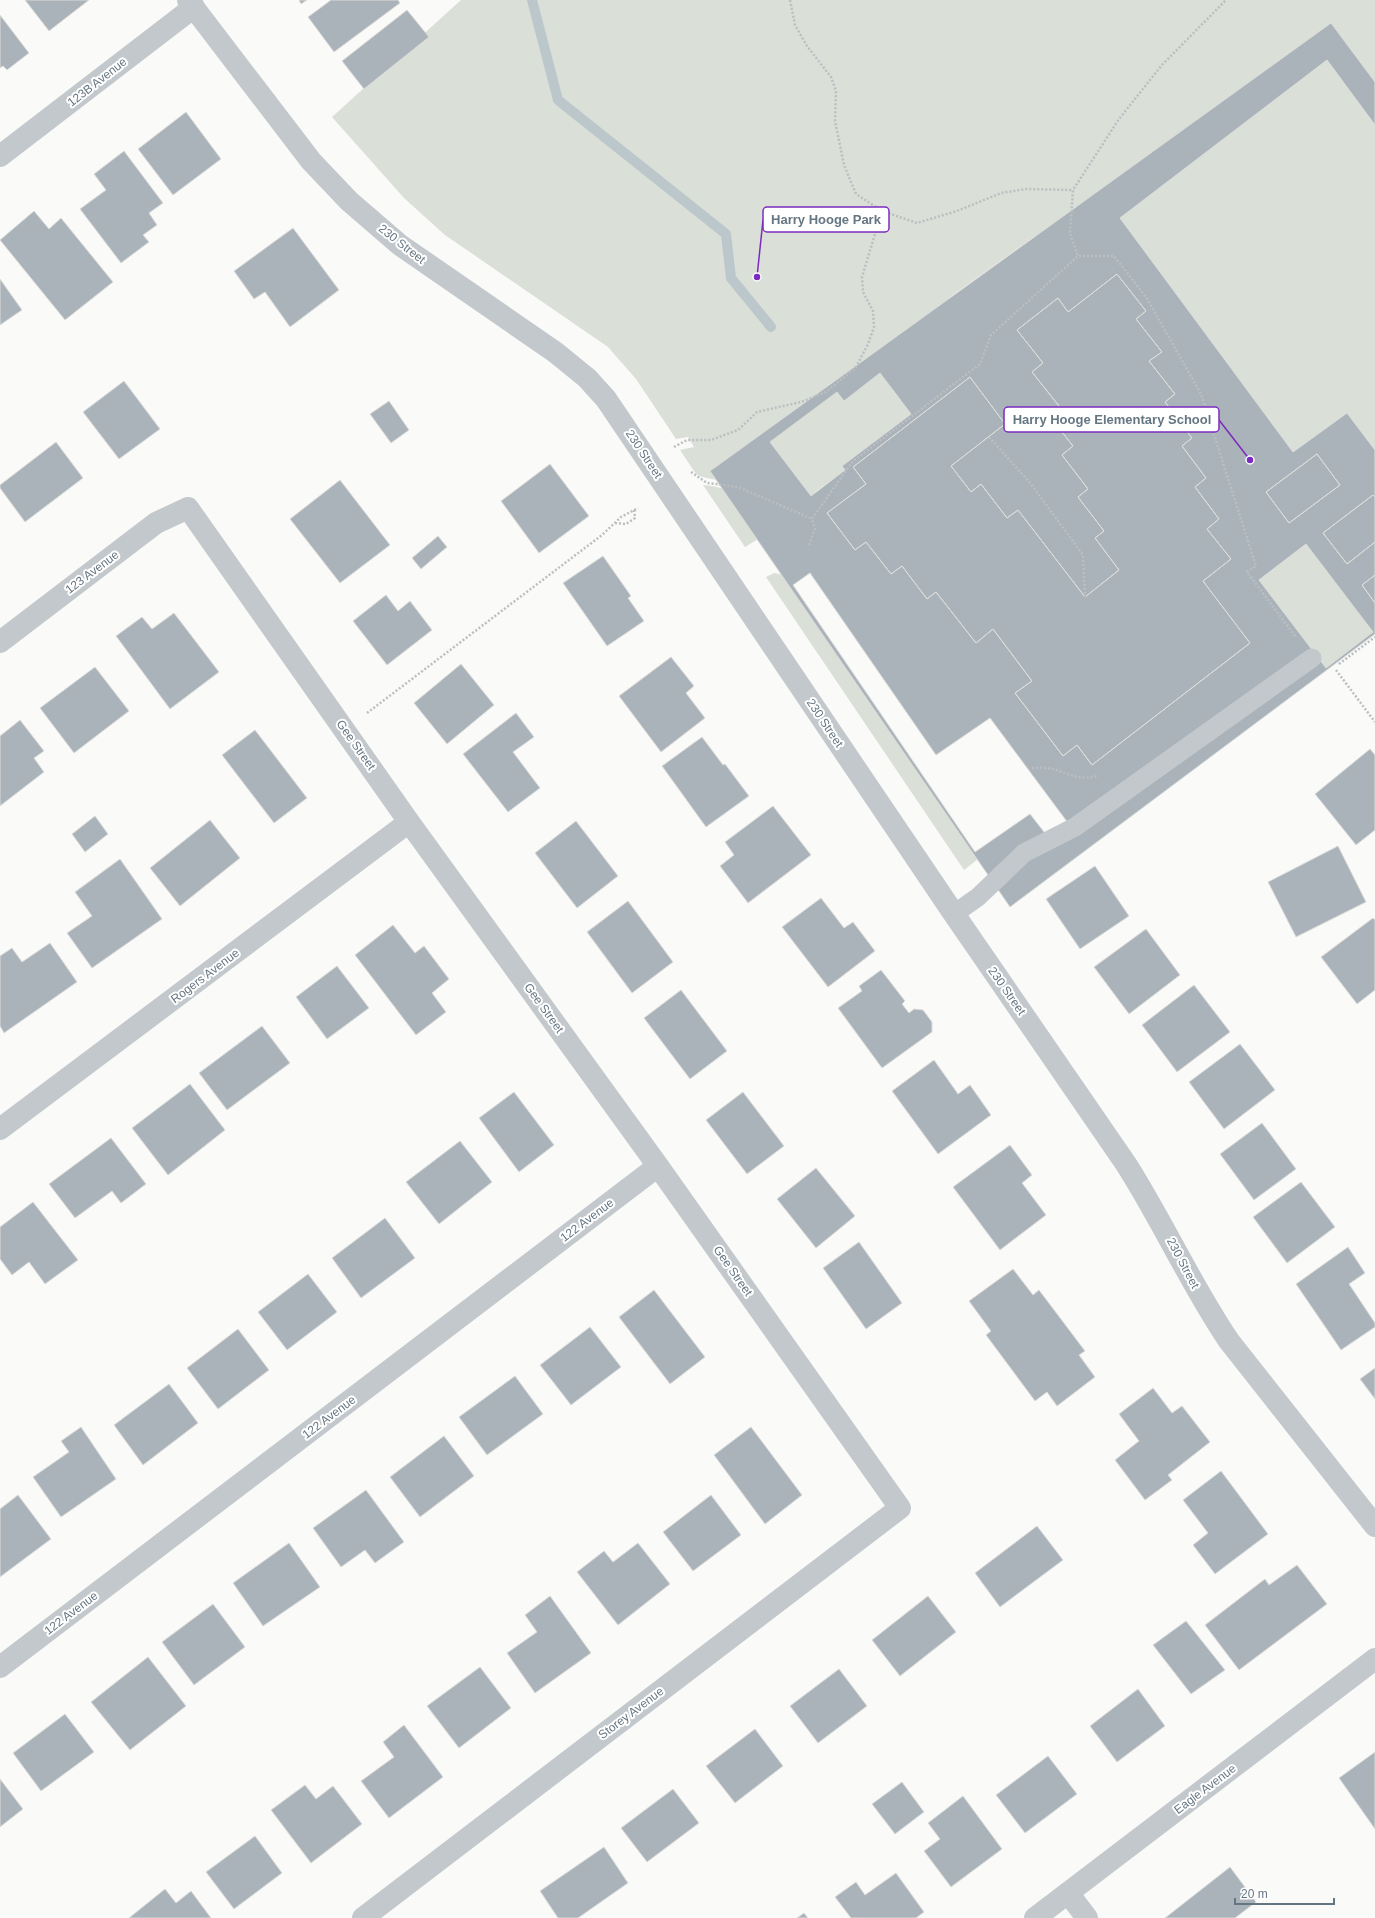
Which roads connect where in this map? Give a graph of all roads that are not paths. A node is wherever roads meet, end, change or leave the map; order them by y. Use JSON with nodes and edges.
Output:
{"nodes":[{"id":1,"x":191,"y":4,"type":"edge"},
{"id":2,"x":0,"y":156,"type":"edge"},
{"id":3,"x":188,"y":508,"type":"joint"},
{"id":4,"x":0,"y":642,"type":"edge"},
{"id":5,"x":1312,"y":658,"type":"road end"},
{"id":6,"x":409,"y":822,"type":"junction"},
{"id":7,"x":954,"y":914,"type":"junction"},
{"id":8,"x":0,"y":1129,"type":"edge"},
{"id":9,"x":658,"y":1166,"type":"junction"},
{"id":10,"x":900,"y":1508,"type":"joint"},
{"id":11,"x":1375,"y":1526,"type":"edge"},
{"id":12,"x":1375,"y":1659,"type":"edge"},
{"id":13,"x":0,"y":1667,"type":"edge"},
{"id":14,"x":1068,"y":1893,"type":"junction"},
{"id":15,"x":363,"y":1918,"type":"edge"},
{"id":16,"x":1035,"y":1918,"type":"edge"},
{"id":17,"x":1087,"y":1918,"type":"edge"}],
"edges":[{"from":1,"to":2,"type":"street","name":"123B Avenue"},
{"from":1,"to":7,"type":"street","name":"230 Street"},
{"from":3,"to":4,"type":"street","name":"123 Avenue"},
{"from":3,"to":6,"type":"street","name":"Gee Street"},
{"from":5,"to":7,"type":"lane"},
{"from":6,"to":8,"type":"street","name":"Rogers Avenue"},
{"from":6,"to":9,"type":"street","name":"Gee Street"},
{"from":7,"to":11,"type":"street","name":"230 Street"},
{"from":9,"to":10,"type":"street","name":"Gee Street"},
{"from":9,"to":13,"type":"street","name":"122 Avenue"},
{"from":10,"to":15,"type":"street","name":"Storey Avenue"},
{"from":12,"to":14,"type":"street","name":"Eagle Avenue"},
{"from":14,"to":16,"type":"street","name":"Eagle Avenue"},
{"from":14,"to":17,"type":"street"}]}
